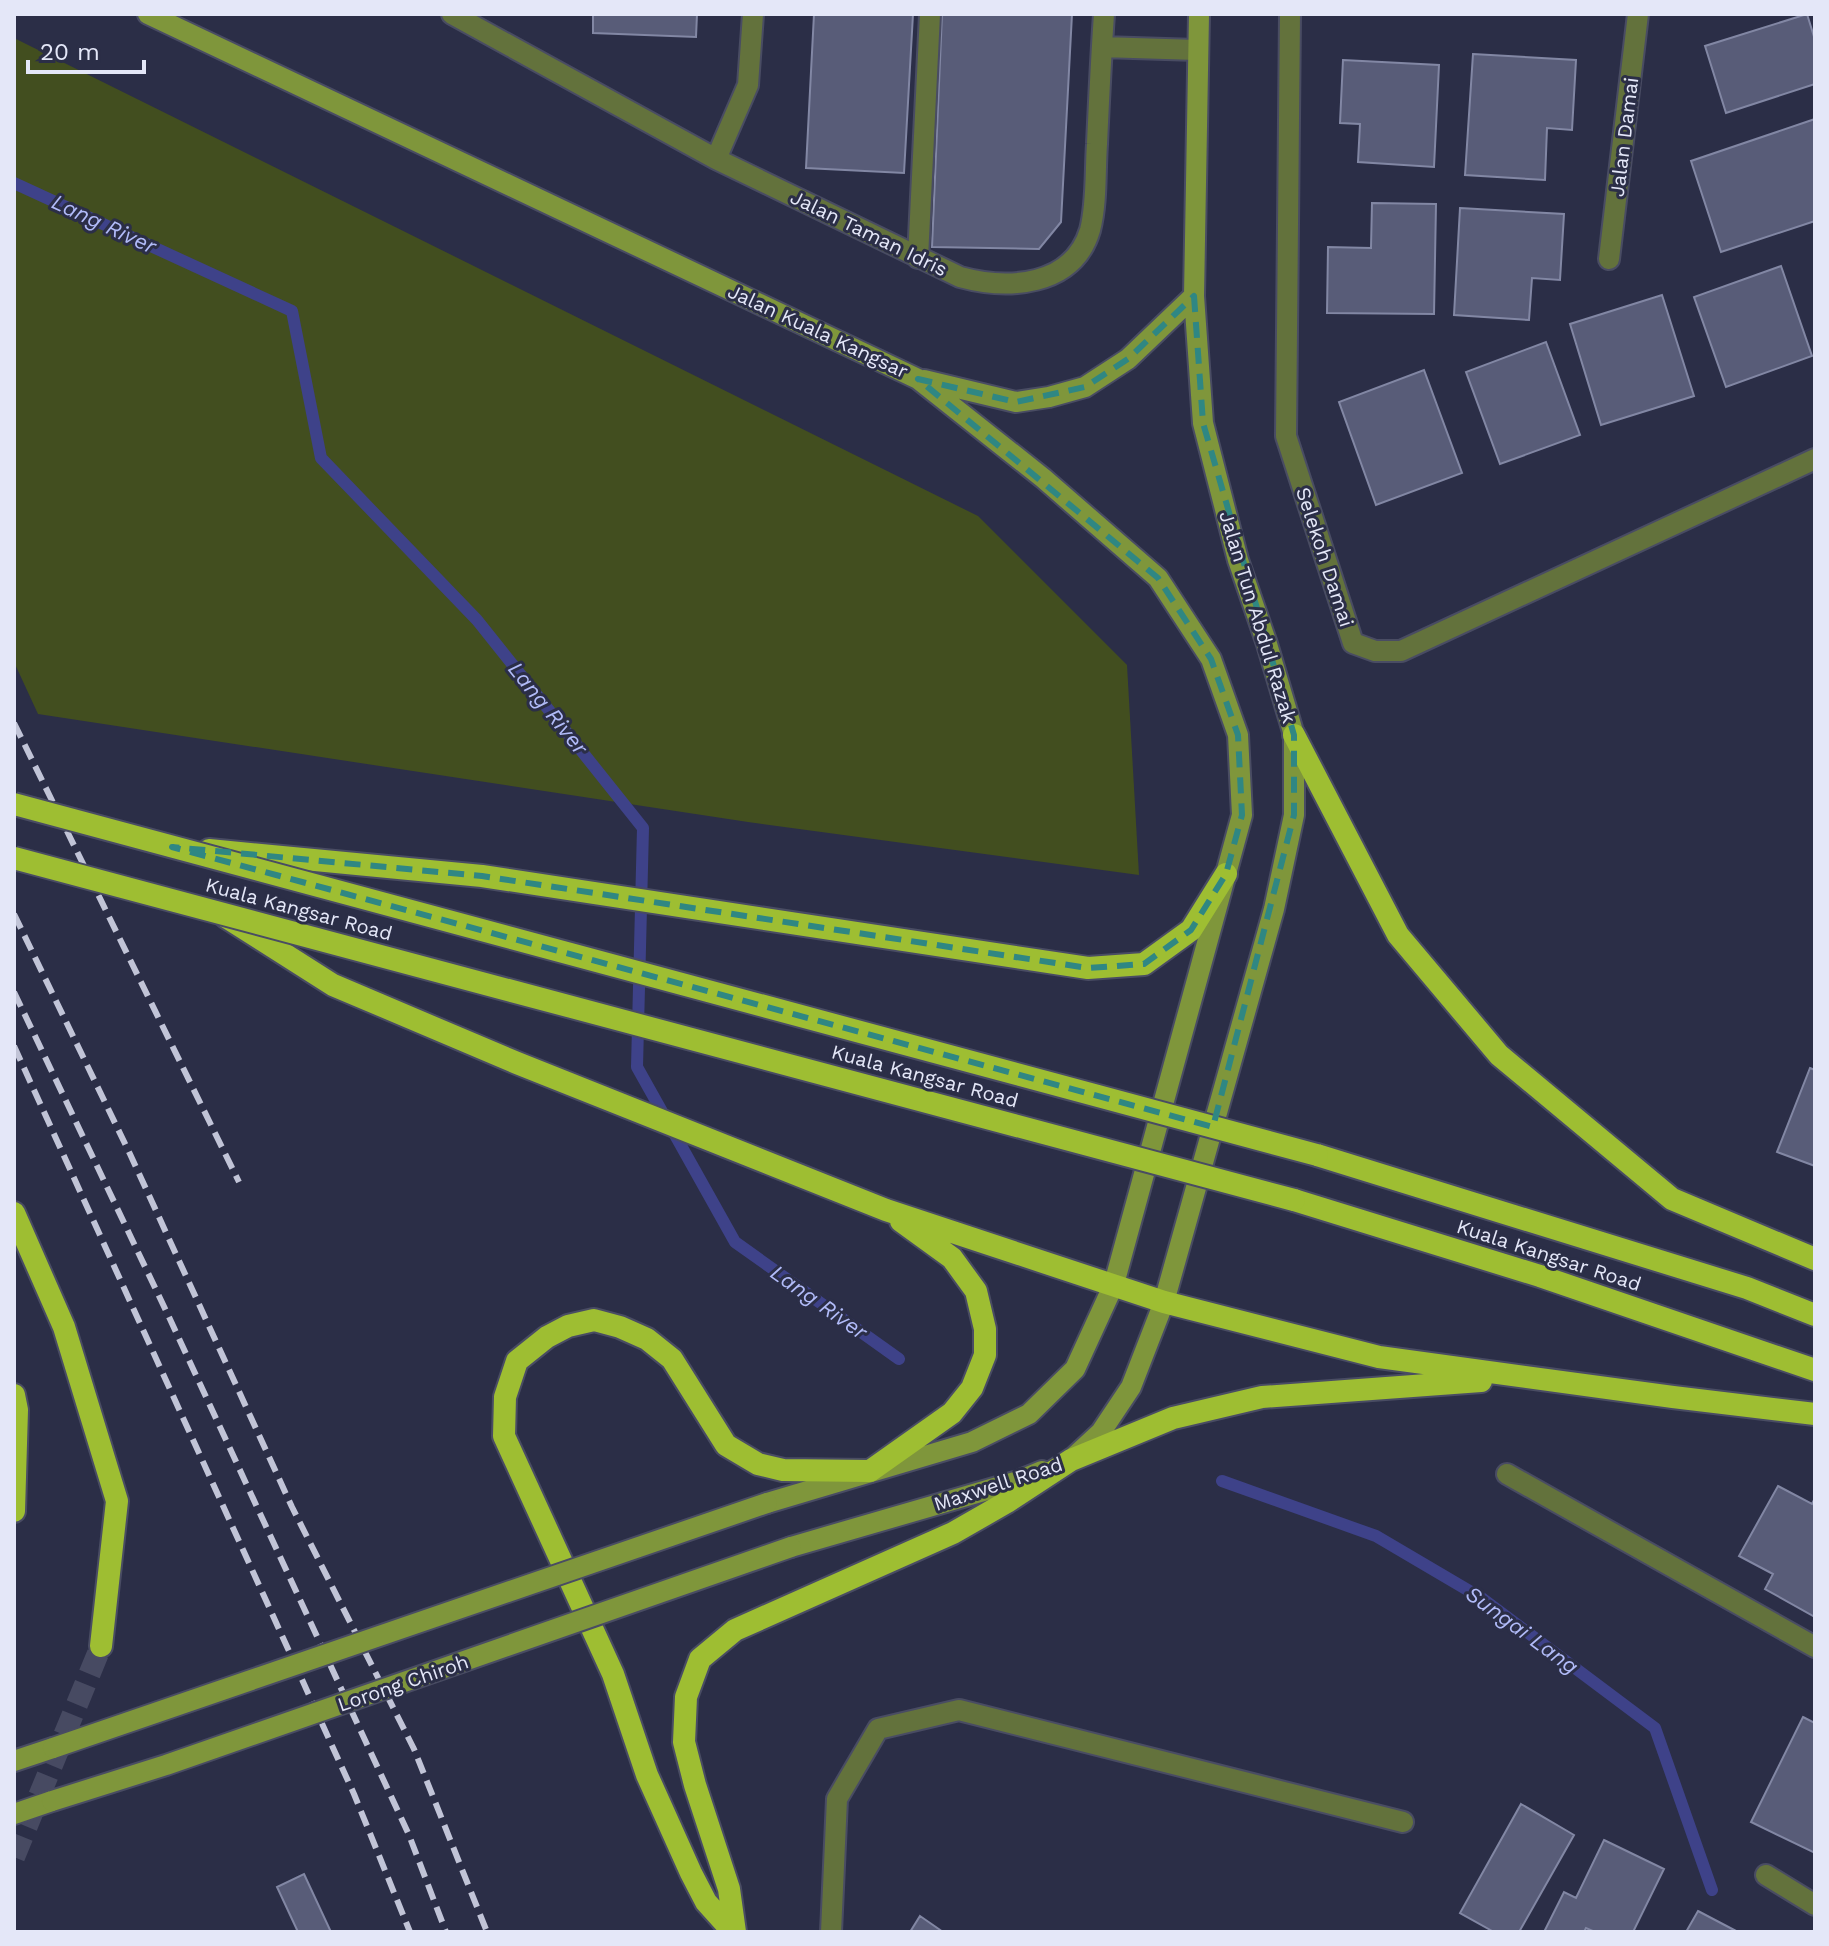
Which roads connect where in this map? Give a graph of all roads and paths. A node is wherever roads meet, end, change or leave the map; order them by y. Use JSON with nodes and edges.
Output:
{"nodes":[{"id":1,"x":148,"y":14,"type":"edge"},
{"id":2,"x":452,"y":14,"type":"edge"},
{"id":3,"x":753,"y":14,"type":"edge"},
{"id":4,"x":930,"y":14,"type":"edge"},
{"id":5,"x":1104,"y":14,"type":"edge"},
{"id":6,"x":1199,"y":14,"type":"edge"},
{"id":7,"x":1290,"y":14,"type":"edge"},
{"id":8,"x":1638,"y":14,"type":"edge"},
{"id":9,"x":1102,"y":47,"type":"junction"},
{"id":10,"x":1197,"y":50,"type":"junction"},
{"id":11,"x":716,"y":159,"type":"junction"},
{"id":12,"x":918,"y":258,"type":"junction"},
{"id":13,"x":1609,"y":259,"type":"dead end"},
{"id":14,"x":1194,"y":296,"type":"junction"},
{"id":15,"x":918,"y":379,"type":"junction"},
{"id":16,"x":1815,"y":459,"type":"edge"},
{"id":17,"x":1294,"y":735,"type":"junction"},
{"id":18,"x":14,"y":804,"type":"edge"},
{"id":19,"x":172,"y":847,"type":"junction"},
{"id":20,"x":14,"y":858,"type":"edge"},
{"id":21,"x":1226,"y":874,"type":"junction"},
{"id":22,"x":218,"y":912,"type":"junction"},
{"id":23,"x":886,"y":1210,"type":"junction"},
{"id":24,"x":14,"y":1213,"type":"edge"},
{"id":25,"x":1815,"y":1259,"type":"edge"},
{"id":26,"x":1114,"y":1284,"type":"junction"},
{"id":27,"x":1164,"y":1302,"type":"junction"},
{"id":28,"x":1815,"y":1315,"type":"edge"},
{"id":29,"x":1815,"y":1370,"type":"edge"},
{"id":30,"x":1526,"y":1378,"type":"junction"},
{"id":31,"x":14,"y":1395,"type":"edge"},
{"id":32,"x":1815,"y":1414,"type":"edge"},
{"id":33,"x":1071,"y":1460,"type":"junction"},
{"id":34,"x":870,"y":1471,"type":"junction"},
{"id":35,"x":1507,"y":1474,"type":"dead end"},
{"id":36,"x":14,"y":1511,"type":"edge"},
{"id":37,"x":791,"y":1547,"type":"joint"},
{"id":38,"x":101,"y":1646,"type":"tunnel mouth"},
{"id":39,"x":1815,"y":1647,"type":"edge"},
{"id":40,"x":14,"y":1761,"type":"edge"},
{"id":41,"x":14,"y":1814,"type":"edge"},
{"id":42,"x":1403,"y":1822,"type":"dead end"},
{"id":43,"x":1766,"y":1875,"type":"dead end"},
{"id":44,"x":1815,"y":1905,"type":"edge"},
{"id":45,"x":734,"y":1932,"type":"edge"},
{"id":46,"x":831,"y":1932,"type":"edge"}],
"edges":[{"from":1,"to":15,"type":"main road","name":"Jalan Kuala Kangsar"},
{"from":2,"to":11,"type":"street","name":"Jalan Taman Idris"},
{"from":3,"to":11,"type":"street"},
{"from":4,"to":12,"type":"street"},
{"from":5,"to":9,"type":"street","name":"Jalan Taman Idris"},
{"from":6,"to":10,"type":"main road","name":"Jalan Tun Abdul Razak"},
{"from":7,"to":16,"type":"street","name":"Selekoh Damai"},
{"from":8,"to":13,"type":"street","name":"Jalan Damai"},
{"from":9,"to":10,"type":"street"},
{"from":9,"to":12,"type":"street","name":"Jalan Taman Idris"},
{"from":10,"to":14,"type":"main road","name":"Jalan Tun Abdul Razak"},
{"from":11,"to":12,"type":"street","name":"Jalan Taman Idris"},
{"from":14,"to":15,"type":"main road"},
{"from":14,"to":17,"type":"main road","name":"Jalan Tun Abdul Razak"},
{"from":15,"to":21,"type":"main road","name":"Jalan Kuala Kangsar"},
{"from":17,"to":25,"type":"highway"},
{"from":17,"to":27,"type":"main road","name":"Jalan Tun Abdul Razak"},
{"from":18,"to":19,"type":"highway","name":"Kuala Kangsar Road","bridge":true},
{"from":19,"to":21,"type":"highway","bridge":true},
{"from":19,"to":28,"type":"highway","name":"Kuala Kangsar Road","bridge":true},
{"from":20,"to":22,"type":"highway","name":"Kuala Kangsar Road","bridge":true},
{"from":21,"to":26,"type":"main road","name":"Jalan Kuala Kangsar"},
{"from":22,"to":23,"type":"highway","bridge":true},
{"from":22,"to":29,"type":"highway","name":"Kuala Kangsar Road","bridge":true},
{"from":23,"to":26,"type":"highway"},
{"from":23,"to":34,"type":"highway"},
{"from":24,"to":38,"type":"highway"},
{"from":26,"to":27,"type":"highway"},
{"from":26,"to":34,"type":"main road"},
{"from":27,"to":30,"type":"highway"},
{"from":27,"to":33,"type":"main road","name":"Maxwell Road"},
{"from":30,"to":32,"type":"highway"},
{"from":30,"to":33,"type":"highway"},
{"from":31,"to":36,"type":"highway"},
{"from":33,"to":37,"type":"main road","name":"Maxwell Road"},
{"from":33,"to":45,"type":"highway"},
{"from":34,"to":40,"type":"main road","bridge":true},
{"from":34,"to":45,"type":"highway"},
{"from":35,"to":39,"type":"street"},
{"from":37,"to":41,"type":"main road","name":"Lorong Chiroh","bridge":true},
{"from":42,"to":46,"type":"street"},
{"from":43,"to":44,"type":"street"}]}
